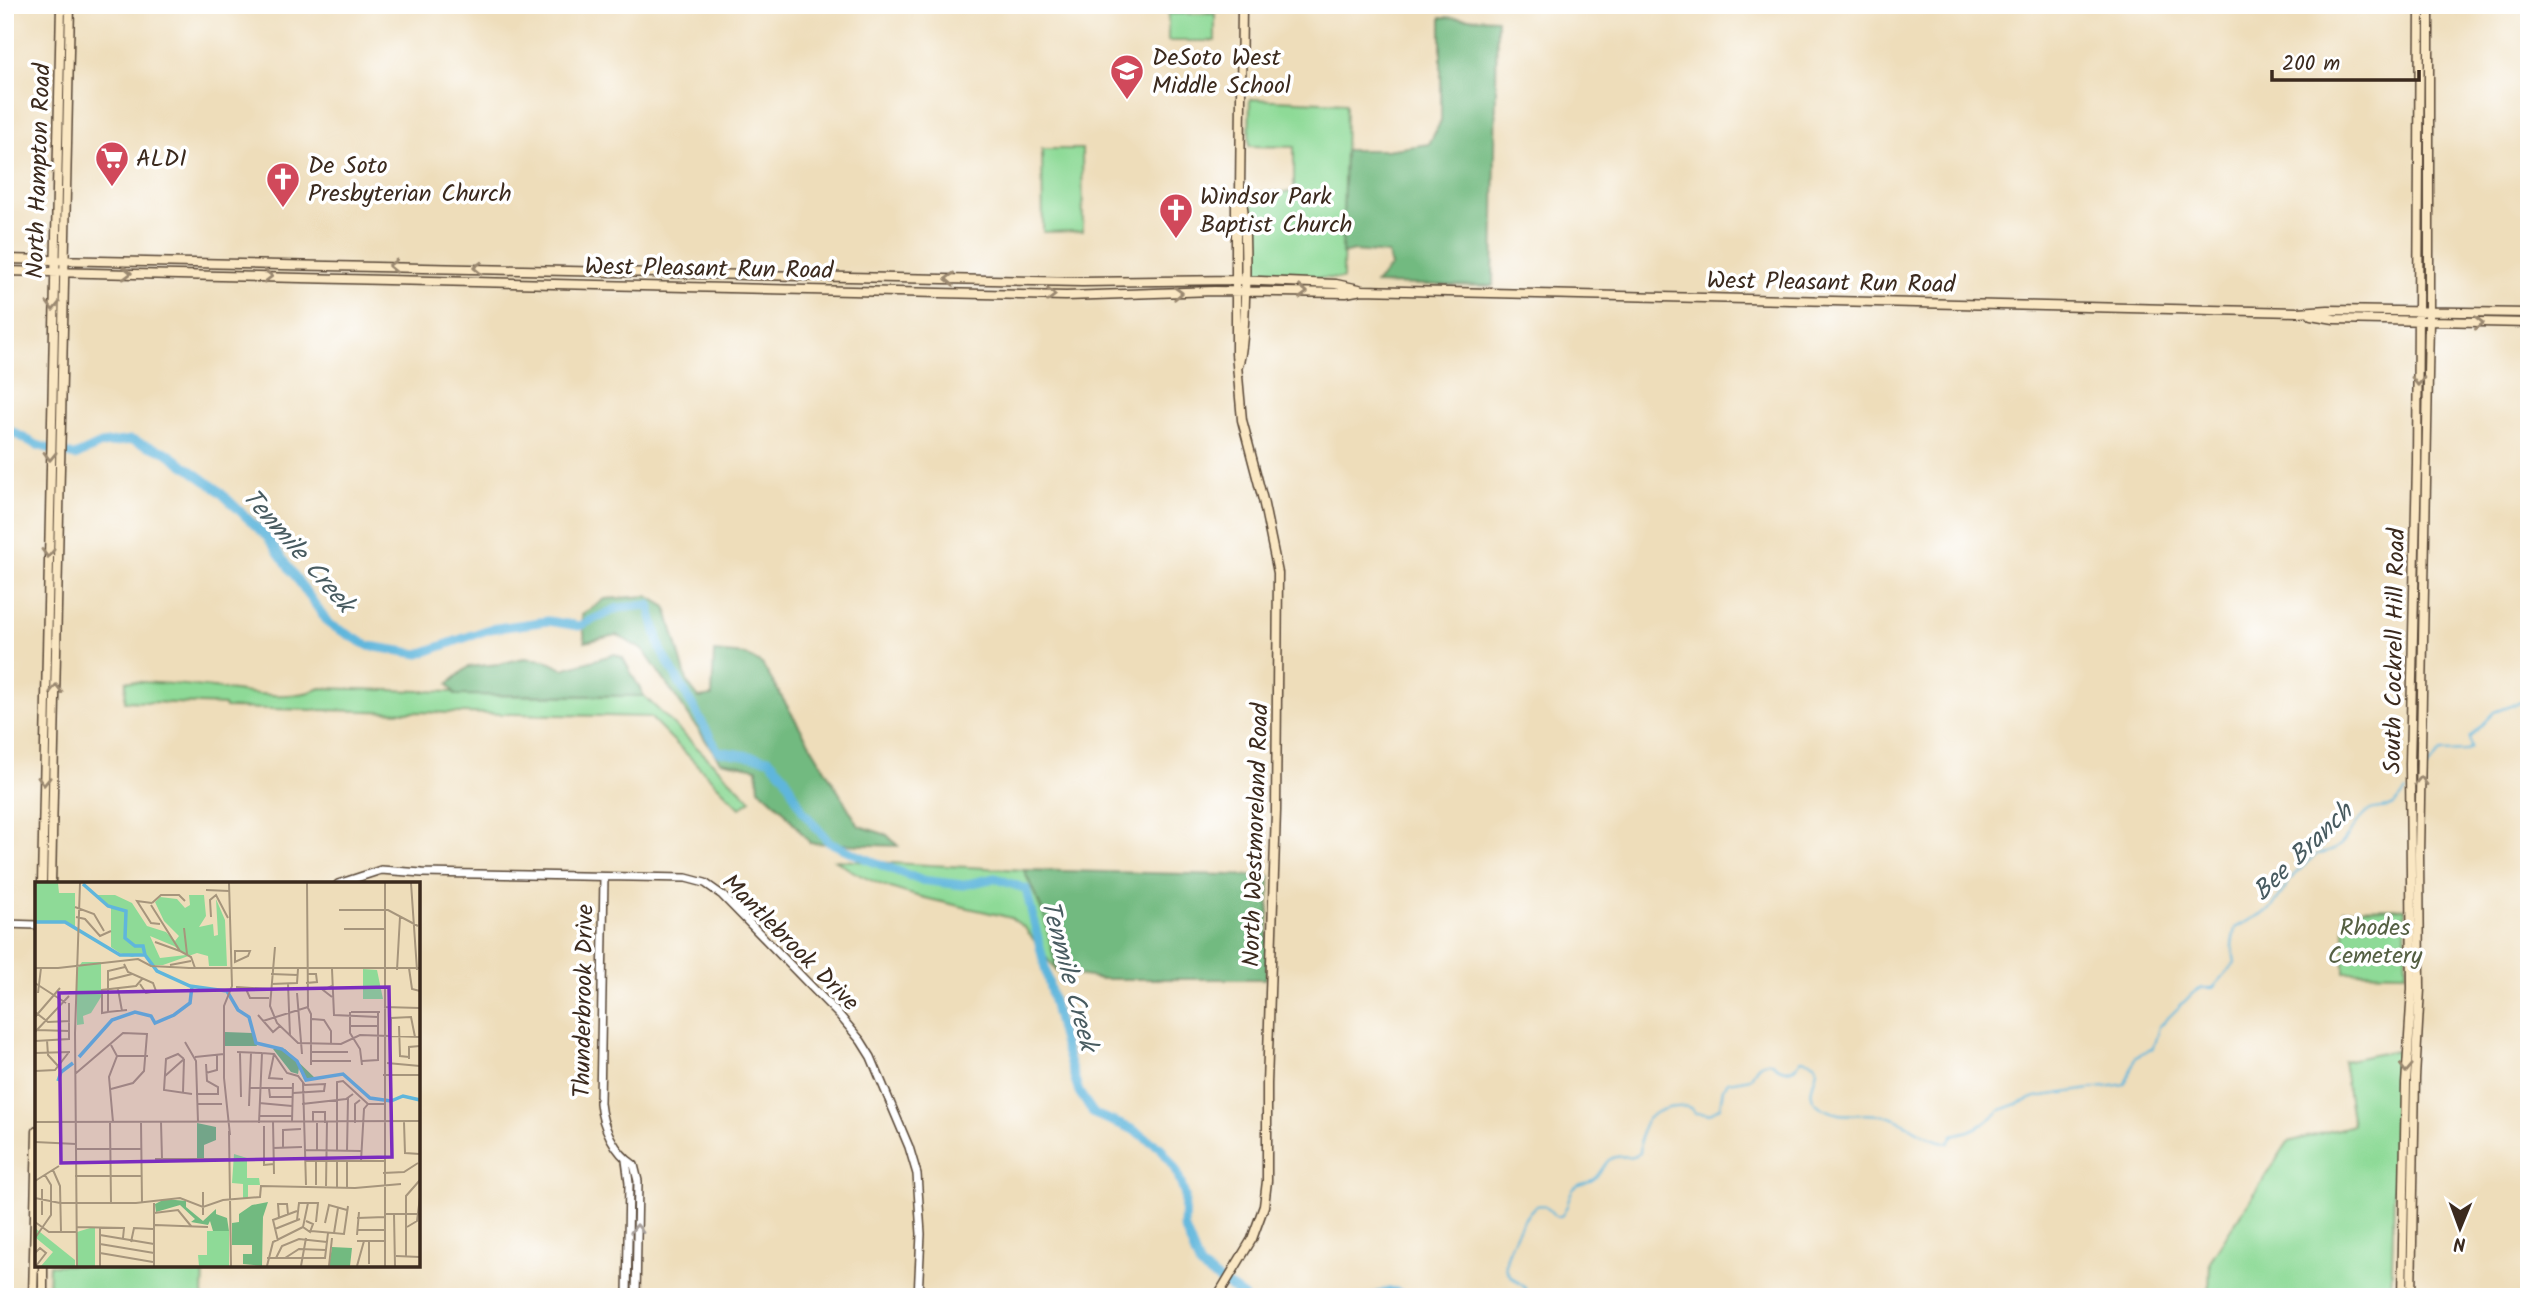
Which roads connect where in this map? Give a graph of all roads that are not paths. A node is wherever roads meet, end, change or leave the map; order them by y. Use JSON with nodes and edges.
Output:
{"nodes":[{"id":1,"x":61,"y":5,"type":"edge"},
{"id":2,"x":70,"y":5,"type":"edge"},
{"id":3,"x":1242,"y":5,"type":"edge"},
{"id":4,"x":2420,"y":5,"type":"edge"},
{"id":5,"x":2428,"y":5,"type":"edge"},
{"id":6,"x":64,"y":119,"type":"junction"},
{"id":7,"x":5,"y":258,"type":"edge"},
{"id":8,"x":61,"y":259,"type":"junction"},
{"id":9,"x":5,"y":271,"type":"edge"},
{"id":10,"x":54,"y":271,"type":"junction"},
{"id":11,"x":65,"y":271,"type":"junction"},
{"id":12,"x":1240,"y":280,"type":"junction"},
{"id":13,"x":1153,"y":281,"type":"junction"},
{"id":14,"x":1362,"y":290,"type":"junction"},
{"id":15,"x":1239,"y":292,"type":"junction"},
{"id":16,"x":1153,"y":293,"type":"junction"},
{"id":17,"x":2419,"y":311,"type":"junction"},
{"id":18,"x":2429,"y":311,"type":"junction"},
{"id":19,"x":2298,"y":312,"type":"junction"},
{"id":20,"x":2529,"y":313,"type":"edge"},
{"id":21,"x":2419,"y":321,"type":"junction"},
{"id":22,"x":2429,"y":322,"type":"junction"},
{"id":23,"x":2529,"y":323,"type":"edge"},
{"id":24,"x":604,"y":877,"type":"junction"},
{"id":25,"x":42,"y":882,"type":"edge"},
{"id":26,"x":51,"y":882,"type":"edge"},
{"id":27,"x":344,"y":882,"type":"edge"},
{"id":28,"x":5,"y":924,"type":"edge"},
{"id":29,"x":35,"y":925,"type":"edge"},
{"id":30,"x":626,"y":1160,"type":"junction"},
{"id":31,"x":35,"y":1214,"type":"edge"},
{"id":32,"x":43,"y":1267,"type":"edge"},
{"id":33,"x":33,"y":1297,"type":"edge"},
{"id":34,"x":43,"y":1297,"type":"edge"},
{"id":35,"x":627,"y":1297,"type":"edge"},
{"id":36,"x":636,"y":1297,"type":"edge"},
{"id":37,"x":918,"y":1297,"type":"edge"},
{"id":38,"x":1217,"y":1297,"type":"edge"},
{"id":39,"x":2402,"y":1297,"type":"edge"},
{"id":40,"x":2411,"y":1297,"type":"edge"}],
"edges":[{"from":1,"to":6,"type":"main road","name":"North Hampton Road"},
{"from":2,"to":6,"type":"main road","name":"North Hampton Road"},
{"from":3,"to":12,"type":"main road","name":"North Westmoreland Road"},
{"from":4,"to":17,"type":"main road","name":"South Cockrell Hill Road"},
{"from":5,"to":18,"type":"main road","name":"South Cockrell Hill Road"},
{"from":6,"to":8,"type":"main road","name":"North Hampton Road"},
{"from":7,"to":8,"type":"main road","name":"West Pleasant Run Road"},
{"from":8,"to":10,"type":"main road","name":"North Hampton Road"},
{"from":8,"to":11,"type":"main road","name":"North Hampton Road"},
{"from":13,"to":8,"type":"main road","name":"West Pleasant Run Road","one_way":true},
{"from":9,"to":10,"type":"main road","name":"West Pleasant Run Road"},
{"from":10,"to":11,"type":"main road","name":"West Pleasant Run Road"},
{"from":10,"to":25,"type":"main road","name":"North Hampton Road","one_way":true},
{"from":11,"to":16,"type":"main road","name":"West Pleasant Run Road","one_way":true},
{"from":26,"to":11,"type":"main road","name":"North Hampton Road","one_way":true},
{"from":12,"to":13,"type":"main road","name":"West Pleasant Run Road"},
{"from":12,"to":14,"type":"main road","name":"West Pleasant Run Road"},
{"from":12,"to":15,"type":"main road","name":"North Westmoreland Road"},
{"from":13,"to":16,"type":"main road"},
{"from":15,"to":14,"type":"main road","name":"West Pleasant Run Road","one_way":true},
{"from":14,"to":19,"type":"main road","name":"West Pleasant Run Road"},
{"from":16,"to":15,"type":"main road","name":"West Pleasant Run Road","one_way":true},
{"from":15,"to":38,"type":"main road","name":"North Westmoreland Road"},
{"from":17,"to":18,"type":"main road","name":"West Pleasant Run Road"},
{"from":17,"to":19,"type":"main road","name":"West Pleasant Run Road"},
{"from":17,"to":21,"type":"main road","name":"South Cockrell Hill Road"},
{"from":18,"to":20,"type":"main road","name":"West Pleasant Run Road"},
{"from":18,"to":22,"type":"main road","name":"South Cockrell Hill Road"},
{"from":19,"to":21,"type":"main road","name":"West Pleasant Run Road"},
{"from":21,"to":22,"type":"main road","name":"West Pleasant Run Road"},
{"from":21,"to":39,"type":"main road","name":"South Cockrell Hill Road","one_way":true},
{"from":22,"to":23,"type":"main road","name":"West Pleasant Run Road","one_way":true},
{"from":40,"to":22,"type":"main road","name":"South Cockrell Hill Road","one_way":true},
{"from":24,"to":27,"type":"street","name":"Mantlebrook Drive"},
{"from":24,"to":30,"type":"street","name":"Thunderbrook Drive"},
{"from":24,"to":37,"type":"street","name":"Mantlebrook Drive"},
{"from":28,"to":29,"type":"street"},
{"from":30,"to":35,"type":"street","name":"Thunderbrook Drive"},
{"from":36,"to":30,"type":"street","name":"Thunderbrook Drive","one_way":true},
{"from":31,"to":33,"type":"main road"},
{"from":32,"to":34,"type":"main road"}]}
